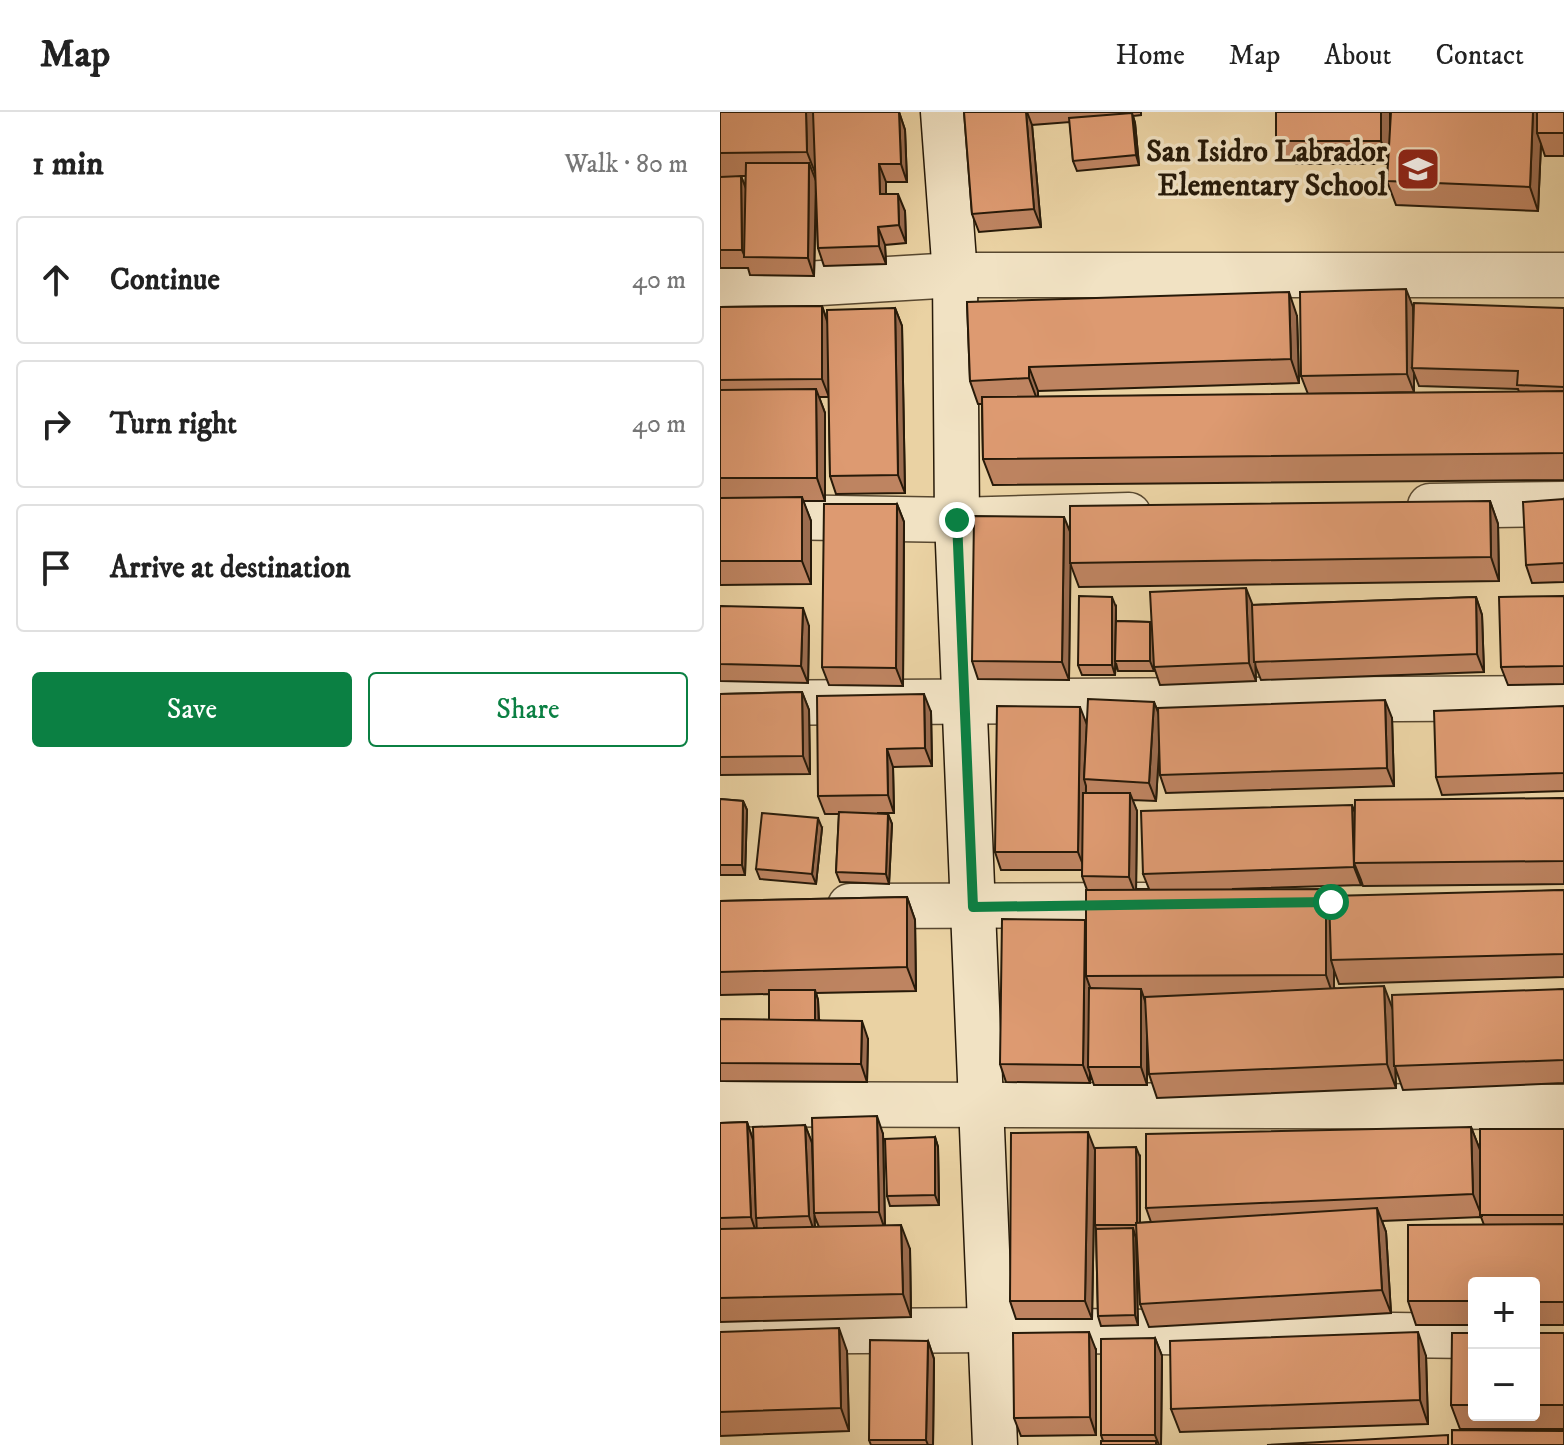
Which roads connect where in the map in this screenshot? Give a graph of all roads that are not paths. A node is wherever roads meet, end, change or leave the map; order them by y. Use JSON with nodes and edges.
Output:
{"nodes":[{"id":1,"x":943,"y":112,"type":"edge"},
{"id":2,"x":955,"y":275,"type":"junction"},
{"id":3,"x":1564,"y":275,"type":"edge"},
{"id":4,"x":720,"y":289,"type":"edge"},
{"id":5,"x":1564,"y":504,"type":"edge"},
{"id":6,"x":1391,"y":507,"type":"edge"},
{"id":7,"x":1174,"y":513,"type":"edge"},
{"id":8,"x":720,"y":516,"type":"edge"},
{"id":9,"x":957,"y":520,"type":"junction"},
{"id":10,"x":1564,"y":698,"type":"edge"},
{"id":11,"x":720,"y":703,"type":"edge"},
{"id":12,"x":965,"y":704,"type":"junction"},
{"id":13,"x":1187,"y":905,"type":"edge"},
{"id":14,"x":815,"y":906,"type":"edge"},
{"id":15,"x":973,"y":907,"type":"junction"},
{"id":16,"x":981,"y":1103,"type":"junction"},
{"id":17,"x":720,"y":1104,"type":"edge"},
{"id":18,"x":1564,"y":1107,"type":"edge"},
{"id":19,"x":991,"y":1330,"type":"junction"},
{"id":20,"x":720,"y":1332,"type":"edge"},
{"id":21,"x":1468,"y":1336,"type":"edge"},
{"id":22,"x":995,"y":1445,"type":"edge"}],
"edges":[{"from":1,"to":2,"type":"street"},
{"from":2,"to":3,"type":"street"},
{"from":2,"to":4,"type":"street"},
{"from":2,"to":9,"type":"street"},
{"from":5,"to":6,"type":"street"},
{"from":7,"to":9,"type":"street"},
{"from":8,"to":9,"type":"street"},
{"from":9,"to":12,"type":"street"},
{"from":10,"to":12,"type":"street"},
{"from":11,"to":12,"type":"street"},
{"from":12,"to":15,"type":"street"},
{"from":13,"to":15,"type":"street"},
{"from":14,"to":15,"type":"street"},
{"from":15,"to":16,"type":"street"},
{"from":16,"to":17,"type":"street"},
{"from":16,"to":18,"type":"street"},
{"from":16,"to":19,"type":"street"},
{"from":19,"to":20,"type":"street"},
{"from":19,"to":21,"type":"street"},
{"from":19,"to":22,"type":"street"}]}
